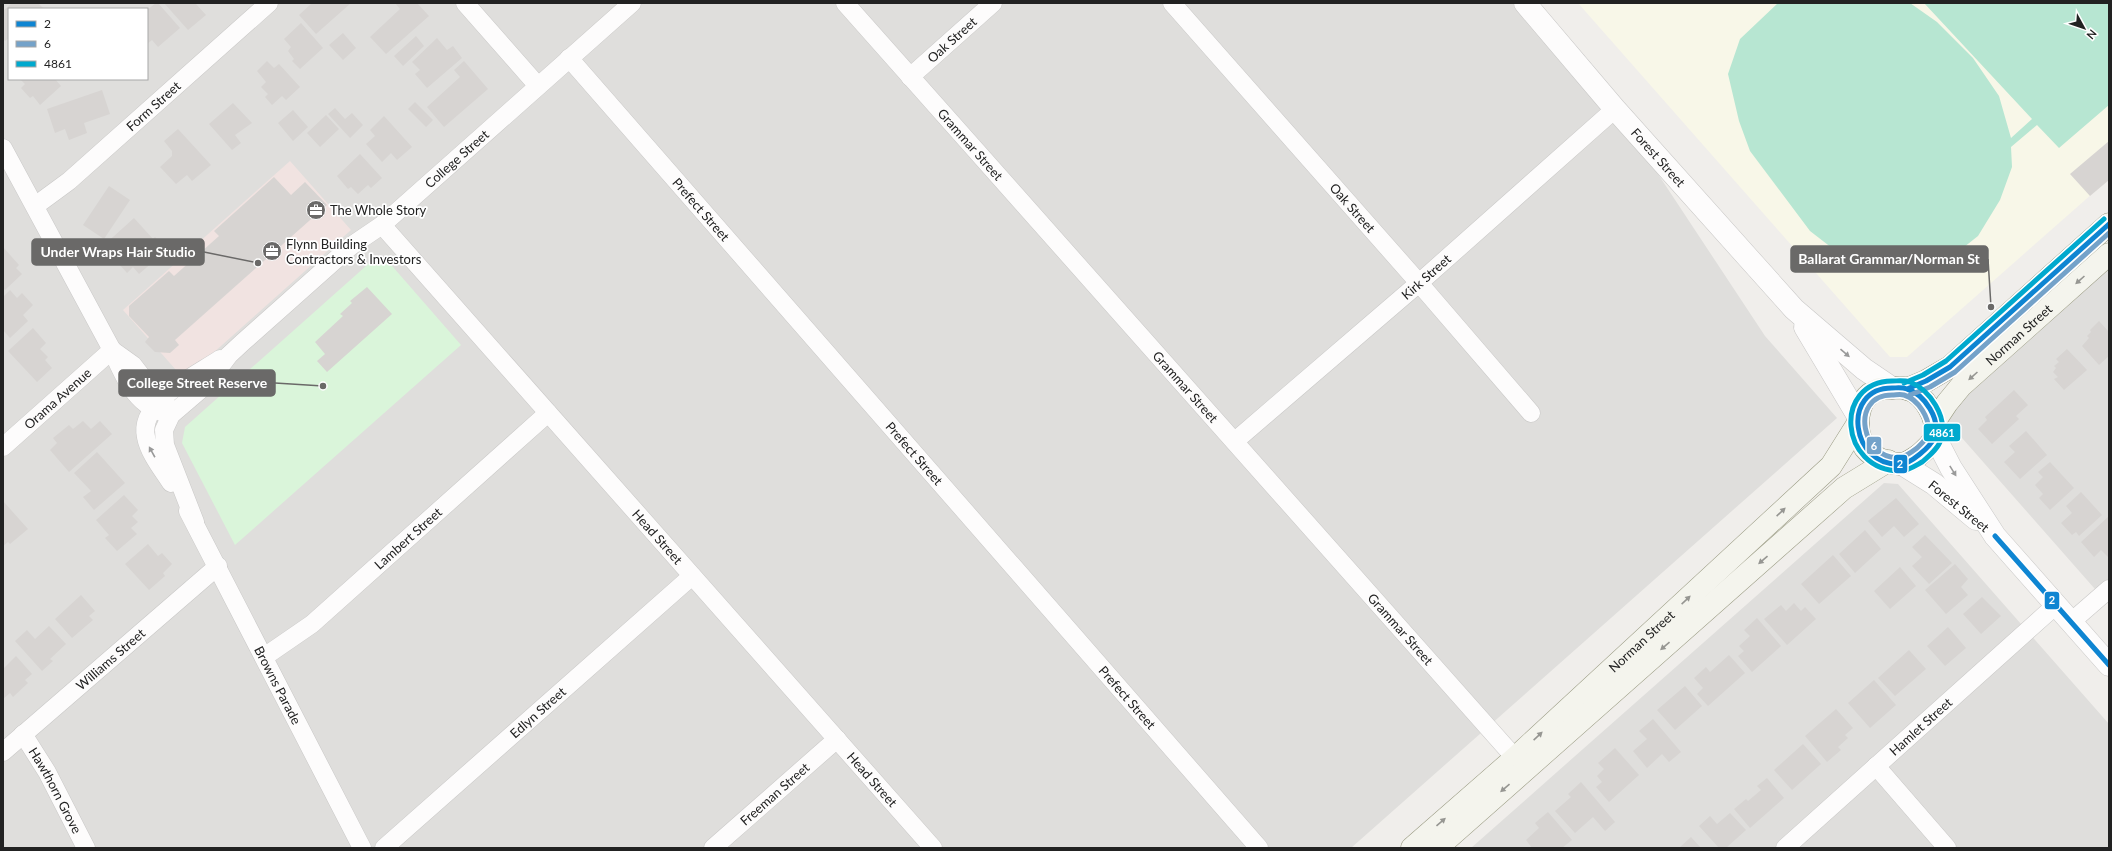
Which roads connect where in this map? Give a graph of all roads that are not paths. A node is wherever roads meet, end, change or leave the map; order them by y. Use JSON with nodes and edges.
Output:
{"nodes":[{"id":1,"x":269,"y":3,"type":"edge"},
{"id":2,"x":465,"y":3,"type":"edge"},
{"id":3,"x":632,"y":3,"type":"edge"},
{"id":4,"x":845,"y":3,"type":"edge"},
{"id":5,"x":993,"y":3,"type":"edge"},
{"id":6,"x":1172,"y":3,"type":"edge"},
{"id":7,"x":1525,"y":3,"type":"edge"},
{"id":8,"x":569,"y":58,"type":"junction"},
{"id":9,"x":910,"y":77,"type":"junction"},
{"id":10,"x":538,"y":86,"type":"junction"},
{"id":11,"x":1615,"y":109,"type":"junction"},
{"id":12,"x":3,"y":148,"type":"edge"},
{"id":13,"x":35,"y":206,"type":"junction"},
{"id":14,"x":2109,"y":224,"type":"edge"},
{"id":15,"x":382,"y":225,"type":"junction"},
{"id":16,"x":2109,"y":254,"type":"edge"},
{"id":17,"x":1419,"y":282,"type":"junction"},
{"id":18,"x":1794,"y":309,"type":"junction"},
{"id":19,"x":242,"y":342,"type":"junction"},
{"id":20,"x":112,"y":350,"type":"junction"},
{"id":21,"x":1900,"y":388,"type":"junction"},
{"id":22,"x":157,"y":404,"type":"junction"},
{"id":23,"x":548,"y":413,"type":"junction"},
{"id":24,"x":1531,"y":413,"type":"dead end"},
{"id":25,"x":171,"y":415,"type":"junction"},
{"id":26,"x":1858,"y":419,"type":"junction"},
{"id":27,"x":1935,"y":429,"type":"junction"},
{"id":28,"x":1235,"y":442,"type":"junction"},
{"id":29,"x":3,"y":447,"type":"edge"},
{"id":30,"x":1895,"y":463,"type":"junction"},
{"id":31,"x":195,"y":522,"type":"junction"},
{"id":32,"x":1995,"y":536,"type":"junction"},
{"id":33,"x":218,"y":566,"type":"junction"},
{"id":34,"x":692,"y":576,"type":"junction"},
{"id":35,"x":2109,"y":588,"type":"edge"},
{"id":36,"x":2056,"y":605,"type":"junction"},
{"id":37,"x":2071,"y":622,"type":"junction"},
{"id":38,"x":264,"y":657,"type":"junction"},
{"id":39,"x":2109,"y":665,"type":"edge"},
{"id":40,"x":23,"y":734,"type":"junction"},
{"id":41,"x":837,"y":739,"type":"junction"},
{"id":42,"x":3,"y":752,"type":"edge"},
{"id":43,"x":1520,"y":764,"type":"junction"},
{"id":44,"x":1876,"y":766,"type":"junction"},
{"id":45,"x":86,"y":848,"type":"edge"},
{"id":46,"x":362,"y":848,"type":"edge"},
{"id":47,"x":384,"y":848,"type":"edge"},
{"id":48,"x":713,"y":848,"type":"edge"},
{"id":49,"x":932,"y":848,"type":"edge"},
{"id":50,"x":1259,"y":848,"type":"edge"},
{"id":51,"x":1412,"y":848,"type":"edge"},
{"id":52,"x":1437,"y":848,"type":"edge"},
{"id":53,"x":1785,"y":848,"type":"edge"},
{"id":54,"x":1947,"y":848,"type":"edge"}],
"edges":[{"from":1,"to":13,"type":"street","name":"Form Street"},
{"from":2,"to":10,"type":"street"},
{"from":3,"to":8,"type":"street","name":"College Street"},
{"from":4,"to":9,"type":"street","name":"Grammar Street"},
{"from":5,"to":9,"type":"street","name":"Oak Street"},
{"from":6,"to":17,"type":"street","name":"Oak Street"},
{"from":7,"to":11,"type":"street","name":"Forest Street"},
{"from":8,"to":10,"type":"street","name":"College Street"},
{"from":8,"to":50,"type":"street","name":"Prefect Street"},
{"from":9,"to":28,"type":"street","name":"Grammar Street"},
{"from":10,"to":15,"type":"street","name":"College Street"},
{"from":11,"to":17,"type":"street","name":"Kirk Street"},
{"from":11,"to":18,"type":"street","name":"Forest Street"},
{"from":12,"to":13,"type":"street"},
{"from":13,"to":20,"type":"street"},
{"from":14,"to":21,"type":"main road","name":"Norman Street"},
{"from":15,"to":19,"type":"street","name":"College Street"},
{"from":15,"to":23,"type":"street","name":"Head Street"},
{"from":16,"to":27,"type":"main road","name":"Norman Street","one_way":true},
{"from":17,"to":24,"type":"street","name":"Oak Street"},
{"from":17,"to":28,"type":"street","name":"Kirk Street"},
{"from":18,"to":21,"type":"street","name":"Forest Street","one_way":true},
{"from":18,"to":26,"type":"street","name":"Forest Street"},
{"from":19,"to":22,"type":"street","name":"College Street"},
{"from":19,"to":25,"type":"street","name":"College Street"},
{"from":20,"to":22,"type":"street"},
{"from":20,"to":29,"type":"street","name":"Orama Avenue"},
{"from":21,"to":26,"type":"main road"},
{"from":21,"to":27,"type":"main road"},
{"from":22,"to":25,"type":"street"},
{"from":31,"to":22,"type":"street","name":"Browns Parade","one_way":true},
{"from":23,"to":34,"type":"street","name":"Head Street"},
{"from":23,"to":38,"type":"street","name":"Lambert Street"},
{"from":25,"to":31,"type":"street","name":"Browns Parade"},
{"from":26,"to":30,"type":"main road"},
{"from":43,"to":26,"type":"main road","name":"Norman Street","one_way":true},
{"from":27,"to":30,"type":"main road"},
{"from":27,"to":32,"type":"street","name":"Forest Street","one_way":true},
{"from":28,"to":43,"type":"street","name":"Grammar Street"},
{"from":30,"to":32,"type":"street","name":"Forest Street"},
{"from":30,"to":43,"type":"main road","name":"Norman Street","one_way":true},
{"from":31,"to":33,"type":"street","name":"Browns Parade"},
{"from":32,"to":36,"type":"street","name":"Forest Street"},
{"from":33,"to":38,"type":"street","name":"Browns Parade"},
{"from":33,"to":40,"type":"street","name":"Williams Street"},
{"from":34,"to":41,"type":"street","name":"Head Street"},
{"from":34,"to":47,"type":"street","name":"Edlyn Street"},
{"from":35,"to":37,"type":"street"},
{"from":36,"to":37,"type":"street","name":"Forest Street"},
{"from":36,"to":44,"type":"street","name":"Hamlet Street"},
{"from":37,"to":39,"type":"street","name":"Forest Street"},
{"from":38,"to":46,"type":"street","name":"Browns Parade"},
{"from":40,"to":42,"type":"street","name":"Williams Street"},
{"from":40,"to":45,"type":"street","name":"Hawthorn Grove"},
{"from":41,"to":48,"type":"street","name":"Freeman Street"},
{"from":41,"to":49,"type":"street","name":"Head Street"},
{"from":51,"to":43,"type":"main road","name":"Norman Street","one_way":true},
{"from":43,"to":52,"type":"main road","name":"Norman Street","one_way":true},
{"from":44,"to":53,"type":"street","name":"Hamlet Street"},
{"from":44,"to":54,"type":"street"}]}
